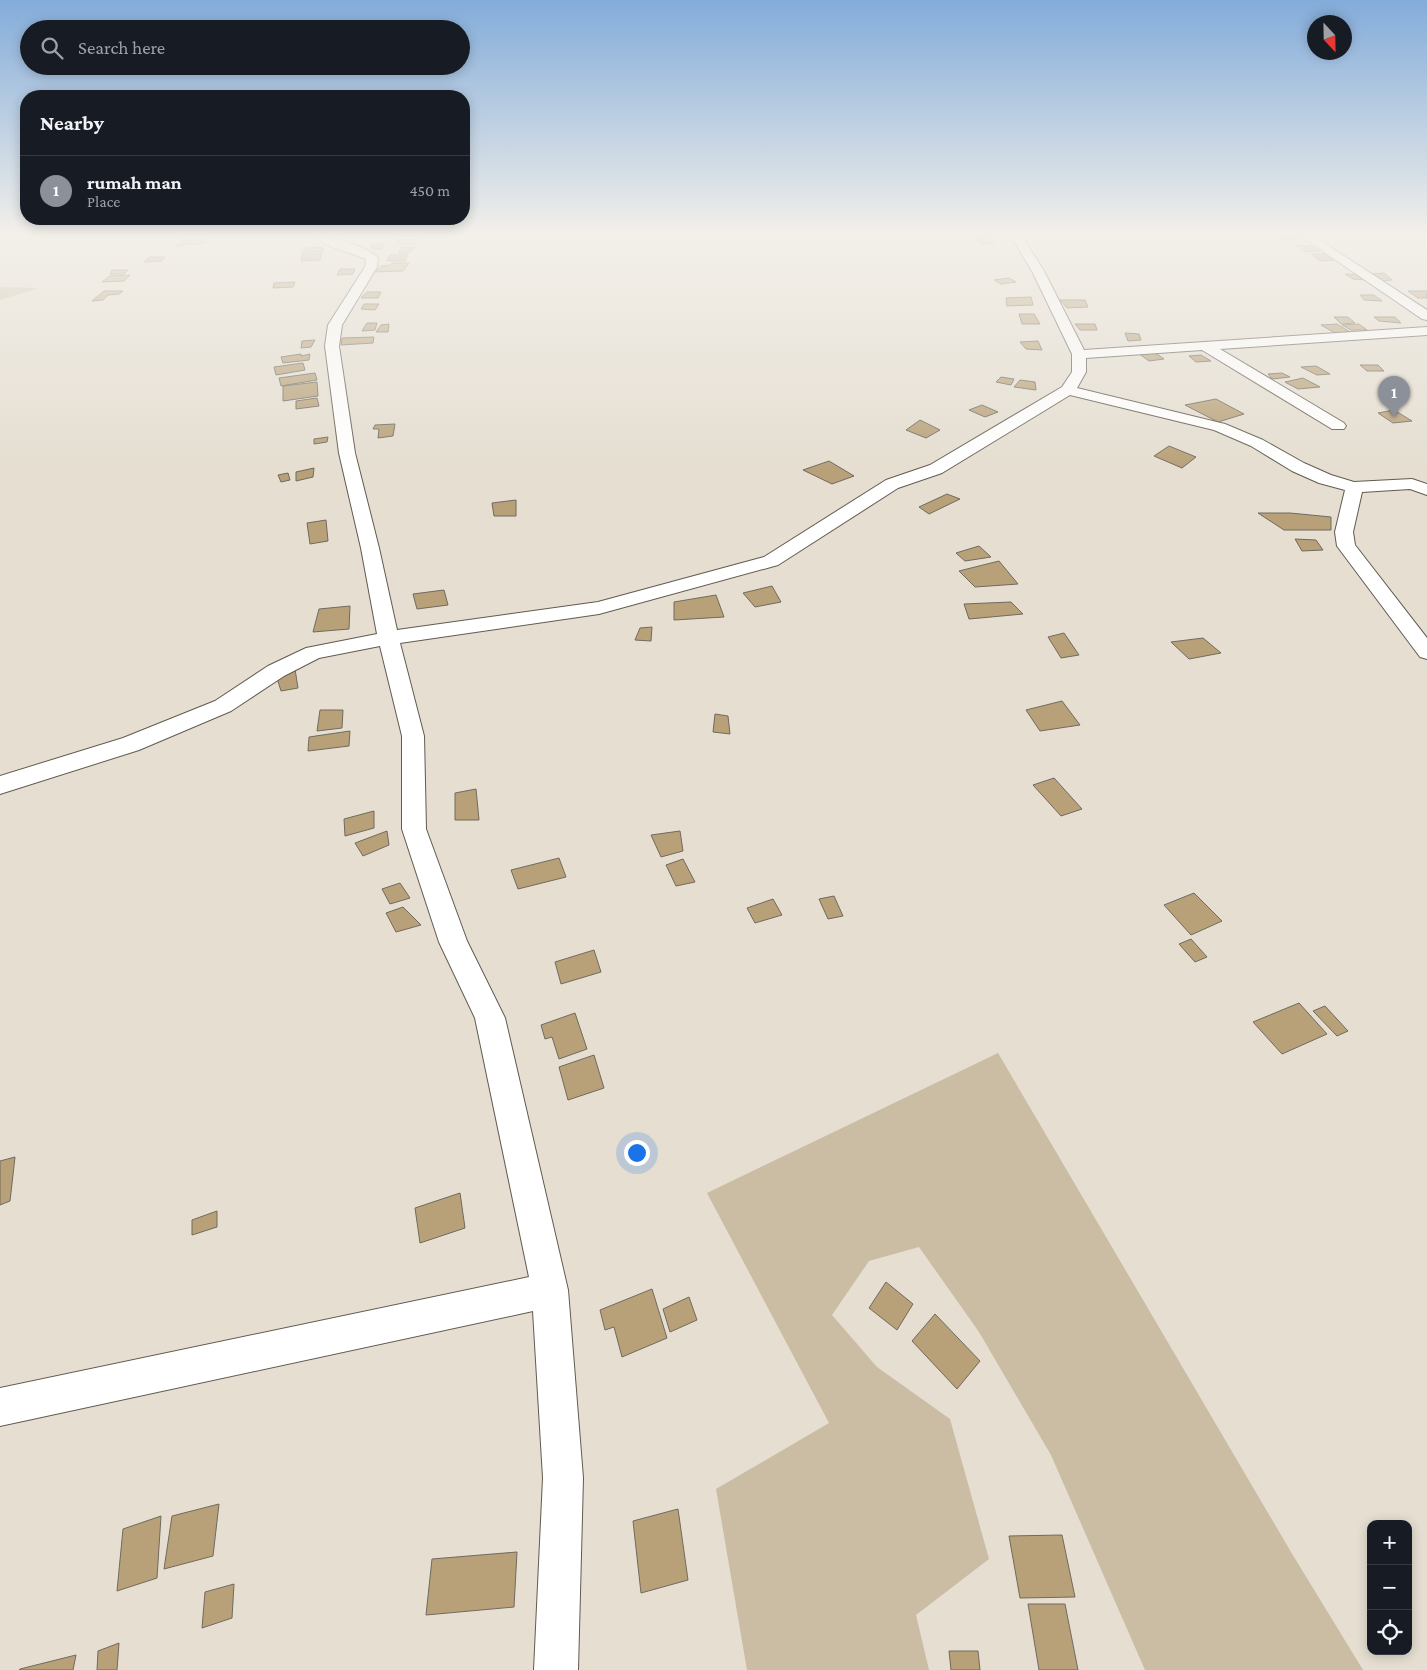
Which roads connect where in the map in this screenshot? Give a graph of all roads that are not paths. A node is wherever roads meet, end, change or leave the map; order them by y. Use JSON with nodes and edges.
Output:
{"nodes":[{"id":1,"x":342,"y":313,"type":"edge"},
{"id":2,"x":1059,"y":313,"type":"edge"},
{"id":3,"x":1427,"y":331,"type":"edge"},
{"id":4,"x":1205,"y":346,"type":"junction"},
{"id":5,"x":1079,"y":354,"type":"junction"},
{"id":6,"x":1068,"y":390,"type":"junction"},
{"id":7,"x":1338,"y":426,"type":"dead end"},
{"id":8,"x":1354,"y":487,"type":"junction"},
{"id":9,"x":1427,"y":490,"type":"edge"},
{"id":10,"x":388,"y":638,"type":"junction"},
{"id":11,"x":1427,"y":652,"type":"edge"},
{"id":12,"x":0,"y":784,"type":"edge"},
{"id":13,"x":550,"y":1290,"type":"junction"},
{"id":14,"x":0,"y":1407,"type":"edge"},
{"id":15,"x":556,"y":1670,"type":"edge"}],
"edges":[{"from":1,"to":10,"type":"street"},
{"from":2,"to":5,"type":"street"},
{"from":3,"to":4,"type":"street"},
{"from":4,"to":5,"type":"street"},
{"from":4,"to":7,"type":"street"},
{"from":5,"to":6,"type":"street"},
{"from":6,"to":8,"type":"street"},
{"from":6,"to":10,"type":"street"},
{"from":8,"to":9,"type":"street"},
{"from":8,"to":11,"type":"street"},
{"from":10,"to":12,"type":"street"},
{"from":10,"to":13,"type":"street"},
{"from":13,"to":14,"type":"street"},
{"from":13,"to":15,"type":"street"}]}
